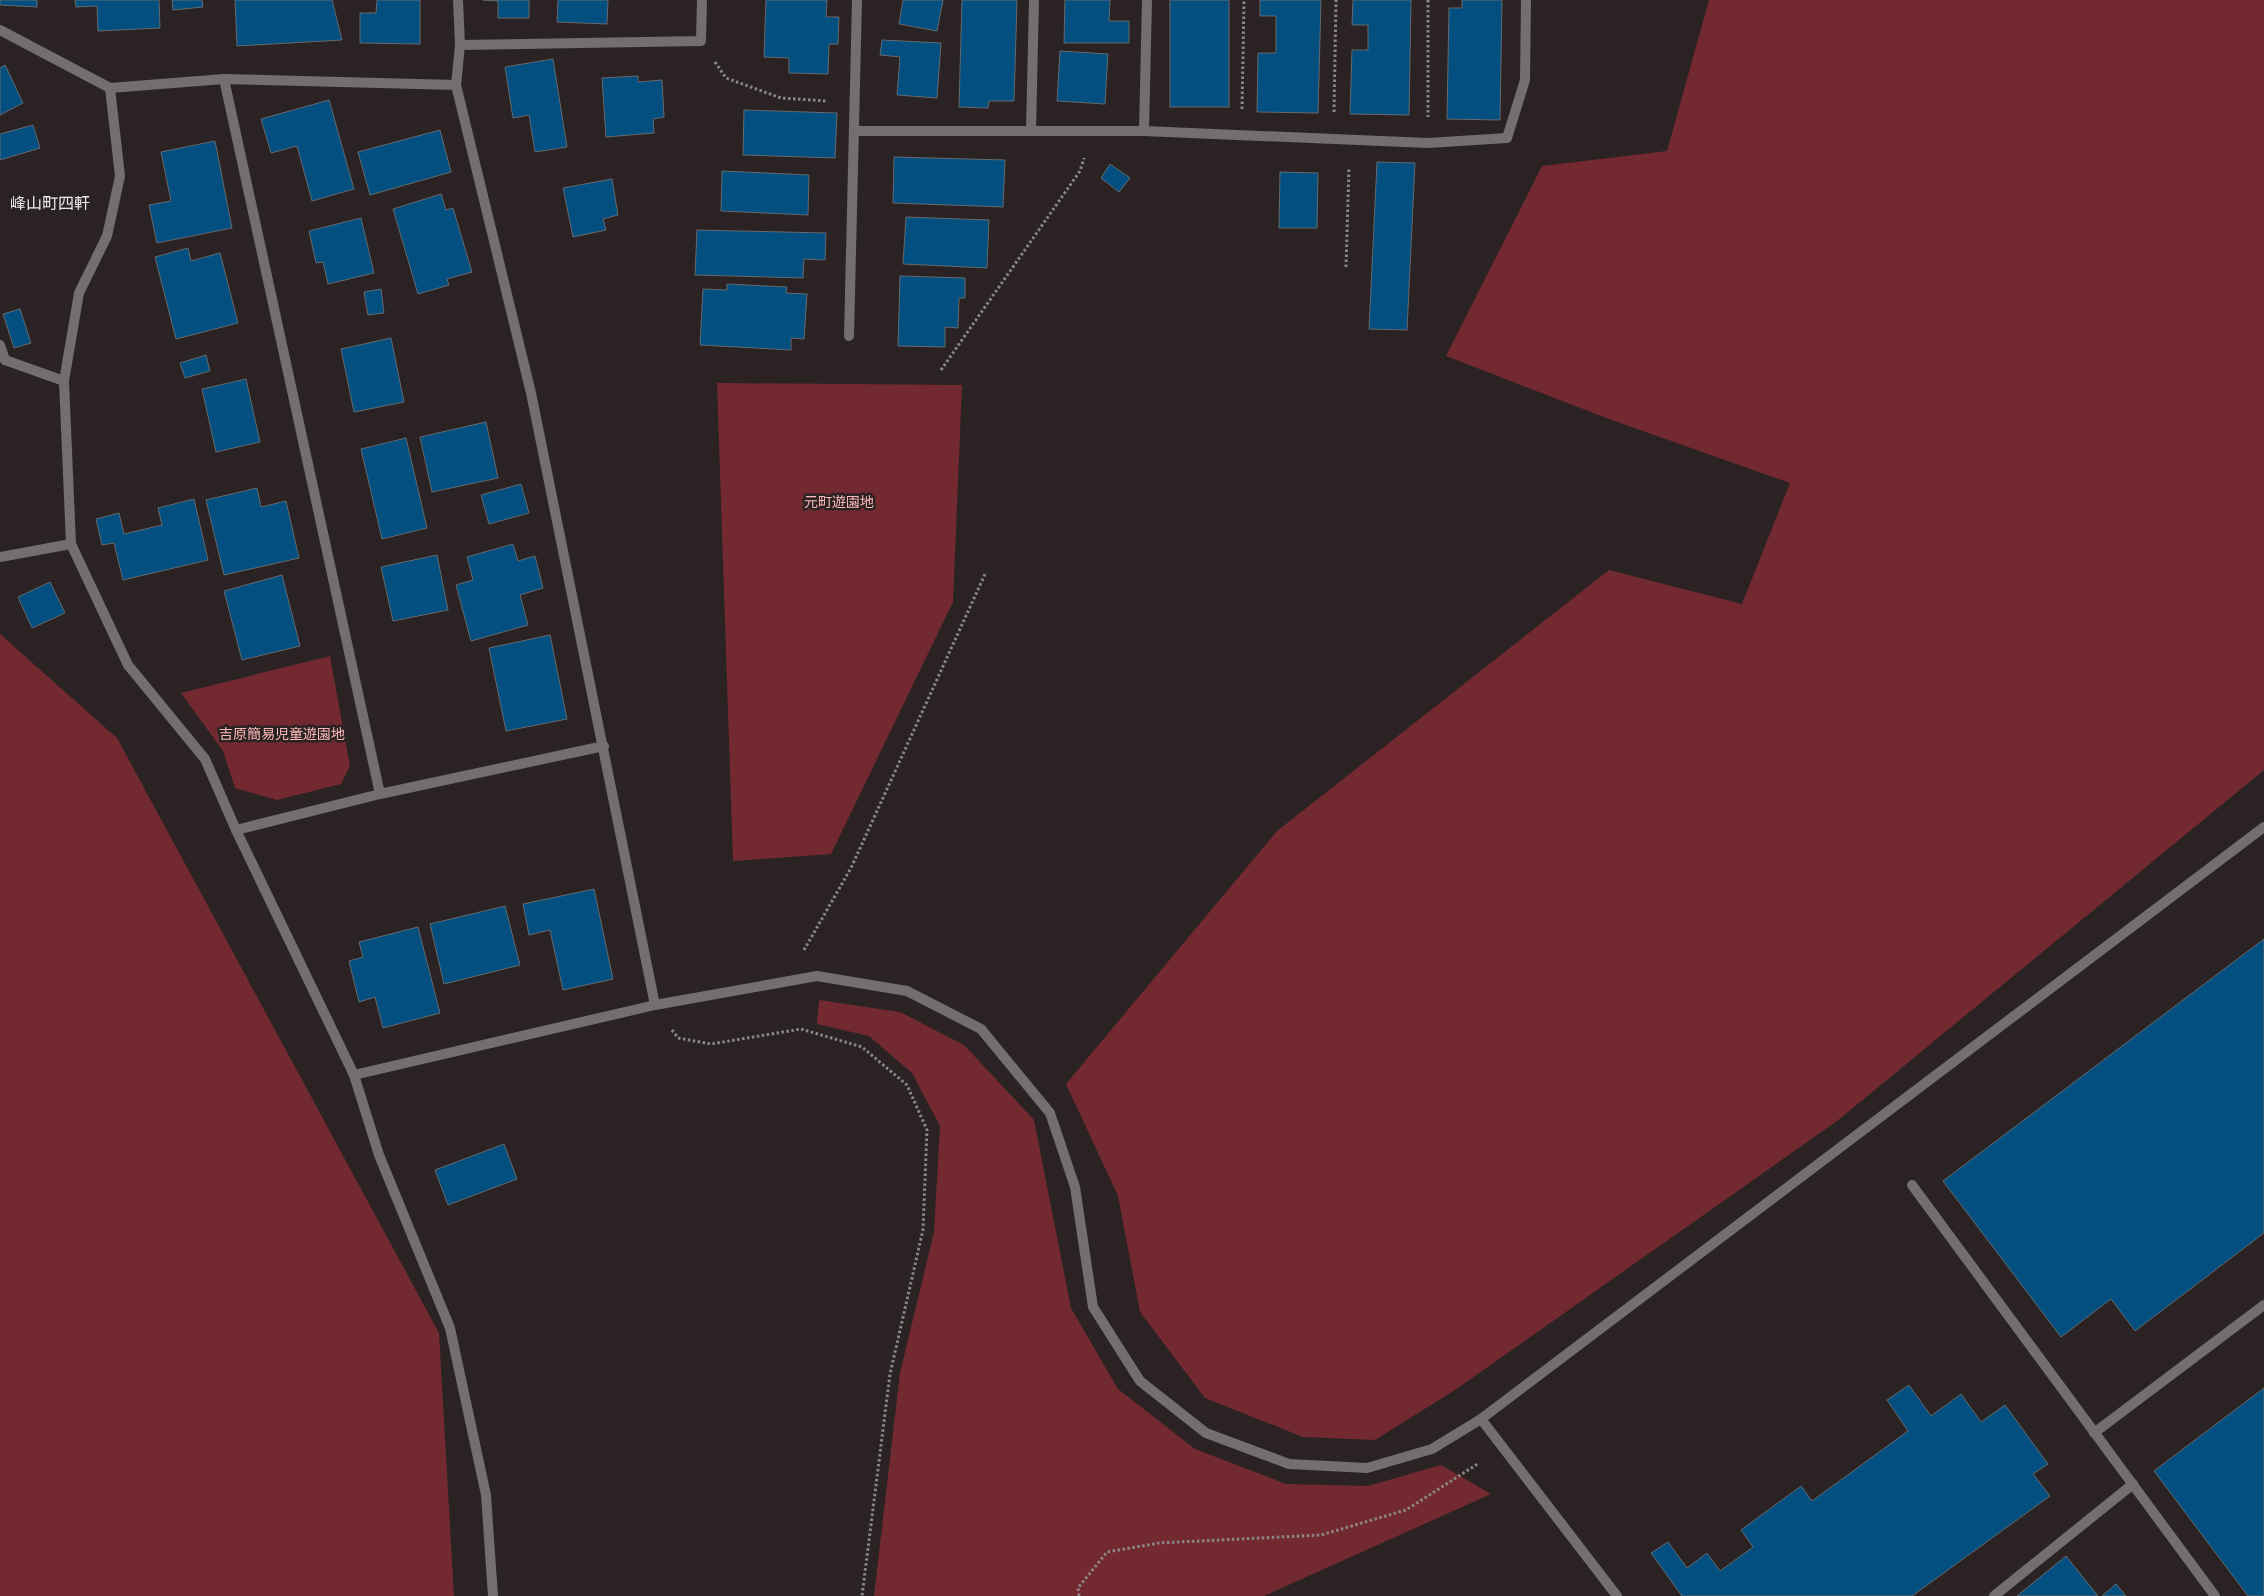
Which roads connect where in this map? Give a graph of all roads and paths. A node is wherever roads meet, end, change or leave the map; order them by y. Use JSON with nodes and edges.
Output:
{"nodes":[{"id":1,"x":458,"y":0,"type":"edge"},
{"id":2,"x":702,"y":0,"type":"edge"},
{"id":3,"x":857,"y":0,"type":"edge"},
{"id":4,"x":1034,"y":0,"type":"edge"},
{"id":5,"x":1147,"y":0,"type":"edge"},
{"id":6,"x":1244,"y":0,"type":"edge"},
{"id":7,"x":1336,"y":0,"type":"edge"},
{"id":8,"x":1428,"y":0,"type":"edge"},
{"id":9,"x":1526,"y":0,"type":"edge"},
{"id":10,"x":0,"y":30,"type":"edge"},
{"id":11,"x":701,"y":41,"type":"junction"},
{"id":12,"x":460,"y":45,"type":"junction"},
{"id":13,"x":224,"y":79,"type":"junction"},
{"id":14,"x":456,"y":85,"type":"junction"},
{"id":15,"x":110,"y":88,"type":"junction"},
{"id":16,"x":855,"y":103,"type":"junction"},
{"id":17,"x":854,"y":131,"type":"junction"},
{"id":18,"x":1031,"y":131,"type":"junction"},
{"id":19,"x":1091,"y":131,"type":"junction"},
{"id":20,"x":1144,"y":131,"type":"junction"},
{"id":21,"x":1242,"y":134,"type":"junction"},
{"id":22,"x":1334,"y":138,"type":"junction"},
{"id":23,"x":1350,"y":139,"type":"junction"},
{"id":24,"x":1428,"y":143,"type":"junction"},
{"id":25,"x":1346,"y":266,"type":"dead end"},
{"id":26,"x":849,"y":336,"type":"dead end"},
{"id":27,"x":0,"y":345,"type":"edge"},
{"id":28,"x":941,"y":370,"type":"dead end"},
{"id":29,"x":64,"y":381,"type":"junction"},
{"id":30,"x":70,"y":544,"type":"junction"},
{"id":31,"x":0,"y":557,"type":"edge"},
{"id":32,"x":986,"y":572,"type":"dead end"},
{"id":33,"x":604,"y":746,"type":"junction"},
{"id":34,"x":380,"y":794,"type":"junction"},
{"id":35,"x":2264,"y":826,"type":"edge"},
{"id":36,"x":236,"y":830,"type":"junction"},
{"id":37,"x":785,"y":982,"type":"junction"},
{"id":38,"x":655,"y":1005,"type":"junction"},
{"id":39,"x":354,"y":1074,"type":"junction"},
{"id":40,"x":1912,"y":1184,"type":"dead end"},
{"id":41,"x":2264,"y":1305,"type":"edge"},
{"id":42,"x":1481,"y":1419,"type":"junction"},
{"id":43,"x":2094,"y":1433,"type":"junction"},
{"id":44,"x":1502,"y":1447,"type":"junction"},
{"id":45,"x":2133,"y":1484,"type":"junction"},
{"id":46,"x":493,"y":1596,"type":"edge"},
{"id":47,"x":862,"y":1596,"type":"edge"},
{"id":48,"x":1078,"y":1596,"type":"edge"},
{"id":49,"x":1617,"y":1596,"type":"edge"},
{"id":50,"x":1994,"y":1596,"type":"edge"},
{"id":51,"x":2215,"y":1596,"type":"edge"}],
"edges":[{"from":1,"to":12,"type":"street"},
{"from":2,"to":11,"type":"street"},
{"from":3,"to":16,"type":"street"},
{"from":4,"to":18,"type":"street"},
{"from":5,"to":20,"type":"street"},
{"from":6,"to":21,"type":"path"},
{"from":7,"to":22,"type":"path"},
{"from":8,"to":24,"type":"path"},
{"from":9,"to":24,"type":"street"},
{"from":10,"to":15,"type":"street"},
{"from":11,"to":12,"type":"street"},
{"from":11,"to":16,"type":"path"},
{"from":12,"to":14,"type":"street"},
{"from":13,"to":14,"type":"street"},
{"from":13,"to":15,"type":"street"},
{"from":13,"to":34,"type":"street"},
{"from":14,"to":33,"type":"street"},
{"from":15,"to":29,"type":"street"},
{"from":16,"to":17,"type":"street"},
{"from":17,"to":18,"type":"street"},
{"from":17,"to":26,"type":"street"},
{"from":18,"to":19,"type":"street"},
{"from":19,"to":20,"type":"street"},
{"from":19,"to":28,"type":"path"},
{"from":20,"to":21,"type":"street"},
{"from":21,"to":22,"type":"street"},
{"from":22,"to":23,"type":"street"},
{"from":23,"to":24,"type":"street"},
{"from":23,"to":25,"type":"path"},
{"from":27,"to":29,"type":"street"},
{"from":29,"to":30,"type":"street"},
{"from":30,"to":31,"type":"street"},
{"from":30,"to":36,"type":"street"},
{"from":32,"to":37,"type":"path"},
{"from":33,"to":34,"type":"street"},
{"from":33,"to":38,"type":"street"},
{"from":34,"to":36,"type":"street"},
{"from":35,"to":42,"type":"street"},
{"from":36,"to":39,"type":"street"},
{"from":37,"to":38,"type":"street"},
{"from":37,"to":42,"type":"street"},
{"from":38,"to":39,"type":"street"},
{"from":38,"to":47,"type":"path"},
{"from":39,"to":46,"type":"street"},
{"from":40,"to":43,"type":"street"},
{"from":41,"to":43,"type":"street"},
{"from":42,"to":44,"type":"street"},
{"from":43,"to":45,"type":"street"},
{"from":44,"to":48,"type":"path"},
{"from":44,"to":49,"type":"street"},
{"from":45,"to":50,"type":"street"},
{"from":45,"to":51,"type":"street"}]}
